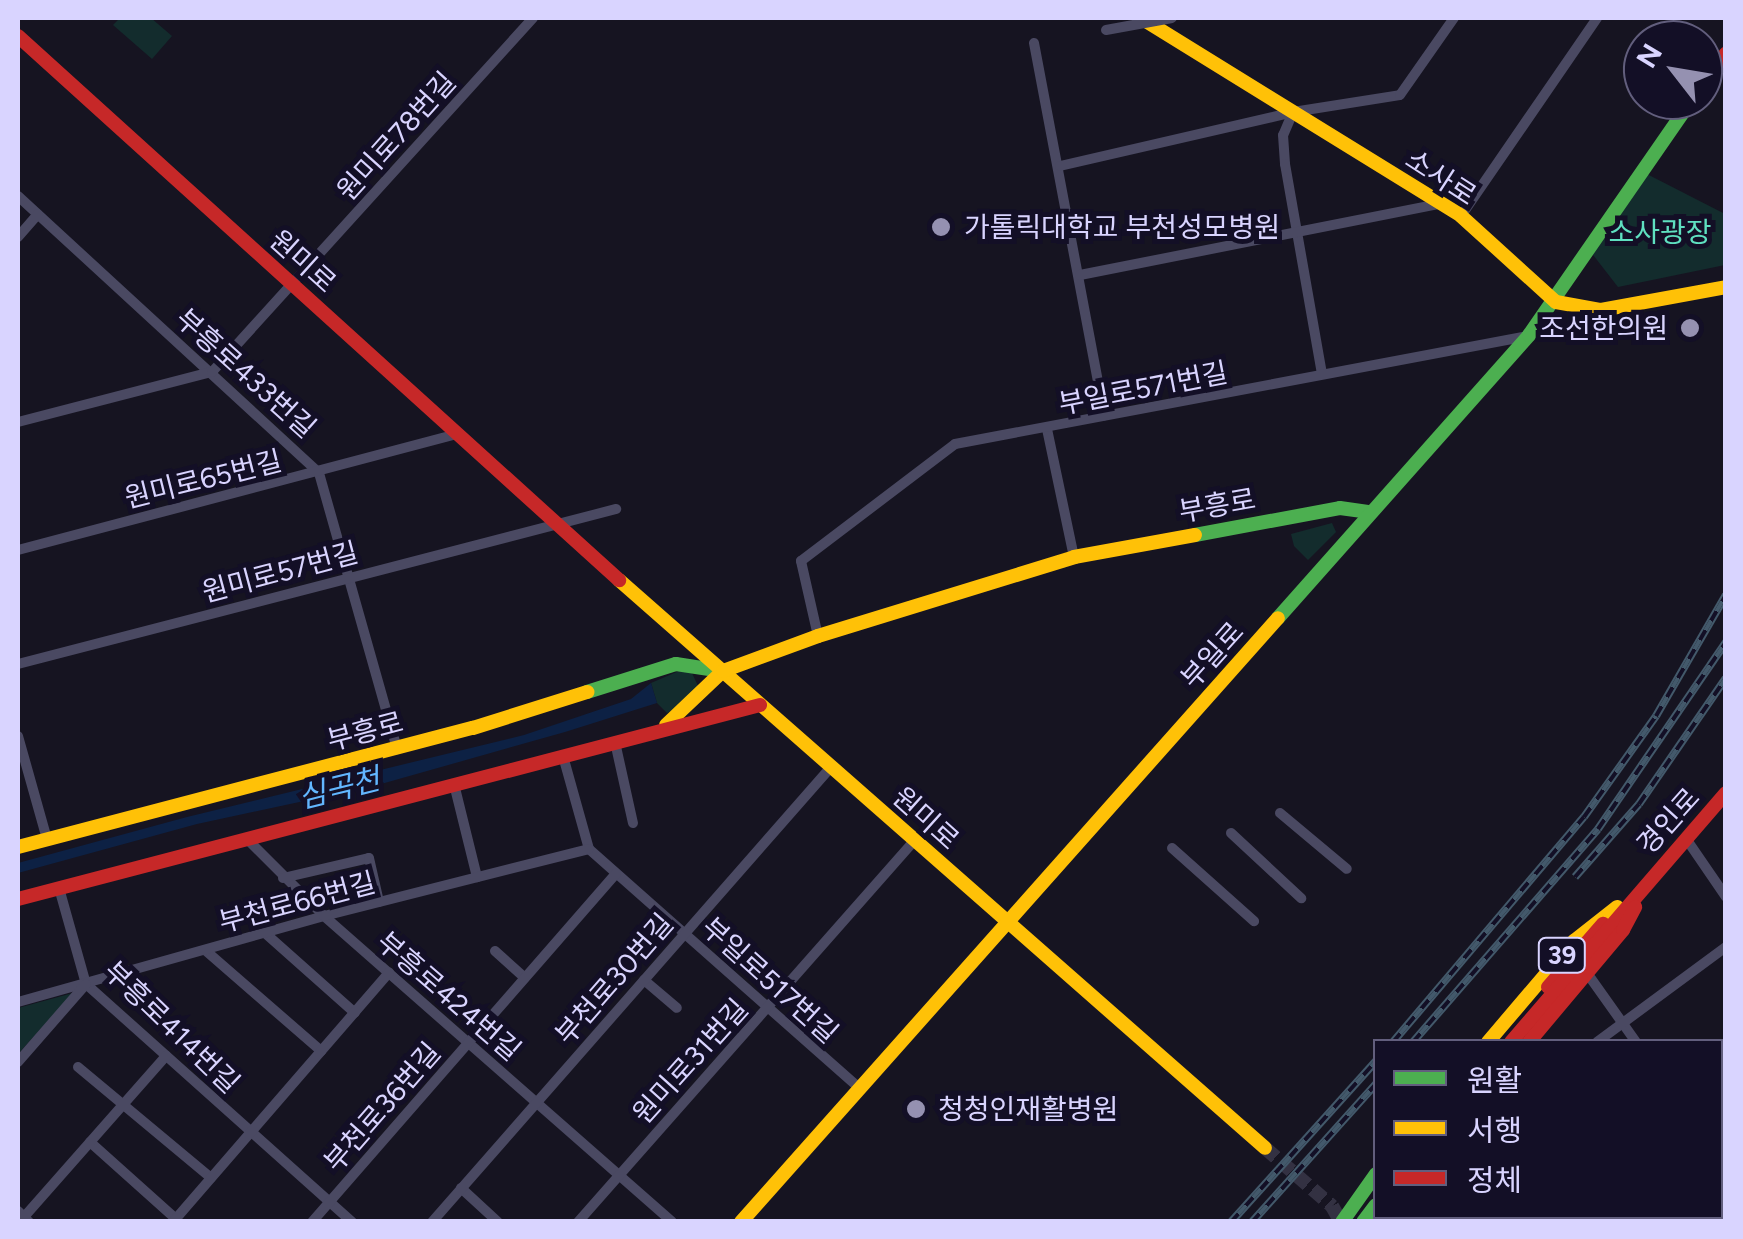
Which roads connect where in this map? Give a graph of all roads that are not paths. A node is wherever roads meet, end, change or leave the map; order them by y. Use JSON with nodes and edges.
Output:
{"nodes":[{"id":1,"x":534,"y":18,"type":"edge"},
{"id":2,"x":1140,"y":18,"type":"edge"},
{"id":3,"x":1172,"y":18,"type":"edge"},
{"id":4,"x":1454,"y":18,"type":"edge"},
{"id":5,"x":1597,"y":18,"type":"edge"},
{"id":6,"x":1106,"y":30,"type":"dead end"},
{"id":7,"x":18,"y":37,"type":"edge"},
{"id":8,"x":1034,"y":43,"type":"dead end"},
{"id":9,"x":1292,"y":112,"type":"junction"},
{"id":10,"x":1679,"y":120,"type":"edge"},
{"id":11,"x":1060,"y":166,"type":"junction"},
{"id":12,"x":18,"y":196,"type":"edge"},
{"id":13,"x":1438,"y":204,"type":"junction"},
{"id":14,"x":38,"y":214,"type":"junction"},
{"id":15,"x":1460,"y":216,"type":"junction"},
{"id":16,"x":1300,"y":234,"type":"junction"},
{"id":17,"x":18,"y":237,"type":"edge"},
{"id":18,"x":1080,"y":275,"type":"junction"},
{"id":19,"x":291,"y":284,"type":"junction"},
{"id":20,"x":1726,"y":287,"type":"edge"},
{"id":21,"x":1556,"y":302,"type":"junction"},
{"id":22,"x":1529,"y":335,"type":"junction"},
{"id":23,"x":212,"y":372,"type":"junction"},
{"id":24,"x":1322,"y":374,"type":"junction"},
{"id":25,"x":1104,"y":415,"type":"junction"},
{"id":26,"x":18,"y":422,"type":"edge"},
{"id":27,"x":1047,"y":429,"type":"junction"},
{"id":28,"x":457,"y":434,"type":"junction"},
{"id":29,"x":319,"y":473,"type":"junction"},
{"id":30,"x":616,"y":509,"type":"dead end"},
{"id":31,"x":1370,"y":512,"type":"junction"},
{"id":32,"x":555,"y":523,"type":"junction"},
{"id":33,"x":18,"y":550,"type":"edge"},
{"id":34,"x":1074,"y":557,"type":"junction"},
{"id":35,"x":350,"y":577,"type":"junction"},
{"id":36,"x":818,"y":636,"type":"junction"},
{"id":37,"x":18,"y":664,"type":"edge"},
{"id":38,"x":722,"y":672,"type":"junction"},
{"id":39,"x":760,"y":705,"type":"junction"},
{"id":40,"x":662,"y":728,"type":"junction"},
{"id":41,"x":18,"y":736,"type":"edge"},
{"id":42,"x":615,"y":742,"type":"junction"},
{"id":43,"x":397,"y":749,"type":"junction"},
{"id":44,"x":563,"y":756,"type":"junction"},
{"id":45,"x":831,"y":767,"type":"junction"},
{"id":46,"x":454,"y":784,"type":"junction"},
{"id":47,"x":1726,"y":793,"type":"edge"},
{"id":48,"x":1720,"y":811,"type":"edge"},
{"id":49,"x":1280,"y":812,"type":"dead end"},
{"id":50,"x":633,"y":823,"type":"dead end"},
{"id":51,"x":1231,"y":834,"type":"dead end"},
{"id":52,"x":46,"y":839,"type":"junction"},
{"id":53,"x":247,"y":840,"type":"junction"},
{"id":54,"x":1686,"y":840,"type":"junction"},
{"id":55,"x":914,"y":841,"type":"junction"},
{"id":56,"x":18,"y":847,"type":"edge"},
{"id":57,"x":1172,"y":848,"type":"dead end"},
{"id":58,"x":588,"y":849,"type":"junction"},
{"id":59,"x":1347,"y":869,"type":"dead end"},
{"id":60,"x":616,"y":874,"type":"junction"},
{"id":61,"x":477,"y":877,"type":"junction"},
{"id":62,"x":283,"y":878,"type":"junction"},
{"id":63,"x":1648,"y":882,"type":"junction"},
{"id":64,"x":59,"y":888,"type":"junction"},
{"id":65,"x":1726,"y":896,"type":"edge"},
{"id":66,"x":1301,"y":898,"type":"dead end"},
{"id":67,"x":18,"y":899,"type":"edge"},
{"id":68,"x":379,"y":902,"type":"junction"},
{"id":69,"x":1616,"y":908,"type":"junction"},
{"id":70,"x":324,"y":916,"type":"junction"},
{"id":71,"x":1254,"y":921,"type":"dead end"},
{"id":72,"x":1006,"y":922,"type":"junction"},
{"id":73,"x":265,"y":933,"type":"junction"},
{"id":74,"x":684,"y":934,"type":"junction"},
{"id":75,"x":1726,"y":947,"type":"edge"},
{"id":76,"x":205,"y":950,"type":"junction"},
{"id":77,"x":494,"y":952,"type":"dead end"},
{"id":78,"x":1587,"y":973,"type":"junction"},
{"id":79,"x":390,"y":974,"type":"junction"},
{"id":80,"x":525,"y":978,"type":"junction"},
{"id":81,"x":644,"y":980,"type":"junction"},
{"id":82,"x":86,"y":984,"type":"junction"},
{"id":83,"x":18,"y":1002,"type":"edge"},
{"id":84,"x":767,"y":1007,"type":"junction"},
{"id":85,"x":678,"y":1008,"type":"dead end"},
{"id":86,"x":355,"y":1013,"type":"junction"},
{"id":87,"x":1623,"y":1022,"type":"junction"},
{"id":88,"x":1491,"y":1039,"type":"edge"},
{"id":89,"x":1506,"y":1039,"type":"edge"},
{"id":90,"x":1515,"y":1039,"type":"edge"},
{"id":91,"x":1532,"y":1039,"type":"edge"},
{"id":92,"x":1601,"y":1039,"type":"edge"},
{"id":93,"x":1634,"y":1039,"type":"edge"},
{"id":94,"x":469,"y":1043,"type":"junction"},
{"id":95,"x":322,"y":1051,"type":"junction"},
{"id":96,"x":166,"y":1056,"type":"junction"},
{"id":97,"x":18,"y":1062,"type":"edge"},
{"id":98,"x":78,"y":1066,"type":"dead end"},
{"id":99,"x":860,"y":1089,"type":"junction"},
{"id":100,"x":536,"y":1102,"type":"junction"},
{"id":101,"x":123,"y":1104,"type":"junction"},
{"id":102,"x":250,"y":1133,"type":"junction"},
{"id":103,"x":90,"y":1142,"type":"junction"},
{"id":104,"x":1265,"y":1148,"type":"tunnel mouth"},
{"id":105,"x":618,"y":1175,"type":"junction"},
{"id":106,"x":211,"y":1178,"type":"junction"},
{"id":107,"x":1373,"y":1178,"type":"edge"},
{"id":108,"x":461,"y":1188,"type":"junction"},
{"id":109,"x":329,"y":1202,"type":"junction"},
{"id":110,"x":24,"y":1216,"type":"edge"},
{"id":111,"x":174,"y":1220,"type":"edge"},
{"id":112,"x":312,"y":1222,"type":"edge"},
{"id":113,"x":352,"y":1222,"type":"edge"},
{"id":114,"x":432,"y":1222,"type":"edge"},
{"id":115,"x":498,"y":1222,"type":"edge"},
{"id":116,"x":578,"y":1222,"type":"edge"},
{"id":117,"x":672,"y":1222,"type":"edge"},
{"id":118,"x":741,"y":1222,"type":"edge"},
{"id":119,"x":1342,"y":1222,"type":"edge"}],
"edges":[{"from":1,"to":19,"type":"street","name":"원미로78번길"},
{"from":2,"to":9,"type":"street","name":"소사로"},
{"from":3,"to":6,"type":"street","bridge":true},
{"from":4,"to":9,"type":"street"},
{"from":5,"to":15,"type":"street"},
{"from":7,"to":19,"type":"street","name":"원미로"},
{"from":8,"to":11,"type":"street"},
{"from":9,"to":11,"type":"street"},
{"from":9,"to":13,"type":"street","name":"소사로"},
{"from":9,"to":16,"type":"street"},
{"from":10,"to":21,"type":"street","name":"부일로"},
{"from":11,"to":18,"type":"street"},
{"from":12,"to":14,"type":"street","name":"부흥로433번길"},
{"from":13,"to":15,"type":"street","name":"소사로"},
{"from":13,"to":16,"type":"street"},
{"from":14,"to":17,"type":"street"},
{"from":14,"to":23,"type":"street","name":"부흥로433번길"},
{"from":15,"to":21,"type":"street","name":"소사로"},
{"from":16,"to":18,"type":"street"},
{"from":16,"to":24,"type":"street"},
{"from":18,"to":25,"type":"street"},
{"from":19,"to":23,"type":"street","name":"원미로78번길"},
{"from":19,"to":28,"type":"street","name":"원미로"},
{"from":20,"to":21,"type":"street"},
{"from":21,"to":22,"type":"street","name":"부일로"},
{"from":22,"to":24,"type":"street","name":"부일로571번길"},
{"from":22,"to":31,"type":"street","name":"부일로"},
{"from":23,"to":26,"type":"street"},
{"from":23,"to":29,"type":"street","name":"부흥로433번길"},
{"from":24,"to":25,"type":"street","name":"부일로571번길"},
{"from":25,"to":27,"type":"street","name":"부일로571번길"},
{"from":27,"to":34,"type":"street"},
{"from":27,"to":36,"type":"street","name":"부일로571번길"},
{"from":28,"to":29,"type":"street","name":"원미로65번길"},
{"from":28,"to":32,"type":"street","name":"원미로"},
{"from":29,"to":33,"type":"street","name":"원미로65번길"},
{"from":29,"to":35,"type":"street","name":"부흥로433번길"},
{"from":30,"to":32,"type":"street"},
{"from":31,"to":34,"type":"street","name":"부흥로"},
{"from":31,"to":72,"type":"street","name":"부일로"},
{"from":32,"to":35,"type":"street","name":"원미로57번길"},
{"from":32,"to":38,"type":"street","name":"원미로"},
{"from":34,"to":36,"type":"street","name":"부흥로"},
{"from":35,"to":37,"type":"street","name":"원미로57번길"},
{"from":35,"to":43,"type":"street","name":"부흥로433번길"},
{"from":36,"to":38,"type":"street","name":"부흥로"},
{"from":38,"to":39,"type":"street","name":"원미로"},
{"from":38,"to":40,"type":"street","name":"부흥로"},
{"from":38,"to":43,"type":"street","name":"부흥로"},
{"from":39,"to":40,"type":"street","name":"부흥로"},
{"from":39,"to":45,"type":"street","name":"원미로"},
{"from":40,"to":42,"type":"street","name":"부흥로"},
{"from":41,"to":52,"type":"street"},
{"from":42,"to":44,"type":"street","name":"부흥로"},
{"from":42,"to":50,"type":"street"},
{"from":43,"to":52,"type":"street","name":"부흥로"},
{"from":44,"to":46,"type":"street","name":"부흥로"},
{"from":44,"to":58,"type":"street"},
{"from":45,"to":55,"type":"street","name":"원미로"},
{"from":45,"to":74,"type":"street","name":"부천로30번길"},
{"from":46,"to":53,"type":"street","name":"부흥로"},
{"from":46,"to":61,"type":"street"},
{"from":47,"to":48,"type":"street","name":"경인로"},
{"from":48,"to":54,"type":"street","name":"경인로","number":"39"},
{"from":49,"to":59,"type":"street"},
{"from":51,"to":66,"type":"street"},
{"from":52,"to":56,"type":"street","name":"부흥로"},
{"from":53,"to":62,"type":"street","name":"부흥로424번길"},
{"from":53,"to":64,"type":"street","name":"부흥로"},
{"from":54,"to":63,"type":"street","name":"경인로","number":"39"},
{"from":54,"to":65,"type":"street"},
{"from":55,"to":72,"type":"street","name":"원미로"},
{"from":55,"to":84,"type":"street","name":"원미로31번길"},
{"from":57,"to":71,"type":"street"},
{"from":58,"to":60,"type":"street","name":"부일로517번길"},
{"from":58,"to":61,"type":"street","name":"부천로66번길"},
{"from":60,"to":74,"type":"street","name":"부일로517번길"},
{"from":60,"to":80,"type":"street","name":"부천로36번길"},
{"from":61,"to":68,"type":"street","name":"부천로66번길"},
{"from":62,"to":68,"type":"street"},
{"from":62,"to":70,"type":"street","name":"부흥로424번길"},
{"from":63,"to":69,"type":"street","name":"경인로","number":"39"},
{"from":63,"to":78,"type":"street","name":"경인로","number":"39"},
{"from":63,"to":90,"type":"street","name":"경인로","number":"39"},
{"from":64,"to":67,"type":"street","name":"부흥로"},
{"from":64,"to":82,"type":"street","name":"부흥로414번길"},
{"from":68,"to":70,"type":"street","name":"부천로66번길"},
{"from":69,"to":88,"type":"street","name":"경인로","number":"39"},
{"from":69,"to":89,"type":"street"},
{"from":70,"to":73,"type":"street","name":"부천로66번길"},
{"from":70,"to":79,"type":"street","name":"부흥로424번길"},
{"from":72,"to":99,"type":"street","name":"부일로"},
{"from":72,"to":104,"type":"street","name":"원미로"},
{"from":73,"to":76,"type":"street","name":"부천로66번길"},
{"from":73,"to":86,"type":"street"},
{"from":74,"to":81,"type":"street","name":"부천로30번길"},
{"from":74,"to":84,"type":"street","name":"부일로517번길"},
{"from":75,"to":87,"type":"street"},
{"from":76,"to":82,"type":"street","name":"부천로66번길"},
{"from":76,"to":95,"type":"street"},
{"from":77,"to":80,"type":"street"},
{"from":78,"to":87,"type":"street"},
{"from":78,"to":91,"type":"street","name":"경인로","number":"39"},
{"from":79,"to":86,"type":"street"},
{"from":79,"to":94,"type":"street","name":"부흥로424번길"},
{"from":80,"to":94,"type":"street","name":"부천로36번길"},
{"from":81,"to":85,"type":"street"},
{"from":81,"to":100,"type":"street","name":"부천로30번길"},
{"from":82,"to":83,"type":"street","name":"부천로66번길"},
{"from":82,"to":96,"type":"street","name":"부흥로414번길"},
{"from":82,"to":97,"type":"street"},
{"from":84,"to":99,"type":"street","name":"부일로517번길"},
{"from":84,"to":105,"type":"street","name":"원미로31번길"},
{"from":86,"to":95,"type":"street"},
{"from":87,"to":92,"type":"street"},
{"from":87,"to":93,"type":"street"},
{"from":94,"to":100,"type":"street","name":"부흥로424번길"},
{"from":94,"to":109,"type":"street","name":"부천로36번길"},
{"from":95,"to":102,"type":"street"},
{"from":96,"to":101,"type":"street"},
{"from":96,"to":102,"type":"street","name":"부흥로414번길"},
{"from":98,"to":101,"type":"street"},
{"from":99,"to":118,"type":"street","name":"부일로"},
{"from":100,"to":105,"type":"street","name":"부흥로424번길"},
{"from":100,"to":108,"type":"street","name":"부천로30번길"},
{"from":101,"to":103,"type":"street"},
{"from":101,"to":106,"type":"street"},
{"from":102,"to":106,"type":"street"},
{"from":102,"to":109,"type":"street","name":"부흥로414번길"},
{"from":103,"to":110,"type":"street"},
{"from":103,"to":111,"type":"street"},
{"from":105,"to":116,"type":"street","name":"원미로31번길"},
{"from":105,"to":117,"type":"street","name":"부흥로424번길"},
{"from":106,"to":111,"type":"street"},
{"from":107,"to":119,"type":"street"},
{"from":108,"to":114,"type":"street","name":"부천로30번길"},
{"from":108,"to":115,"type":"street"},
{"from":109,"to":112,"type":"street","name":"부천로36번길"},
{"from":109,"to":113,"type":"street","name":"부흥로414번길"}]}
